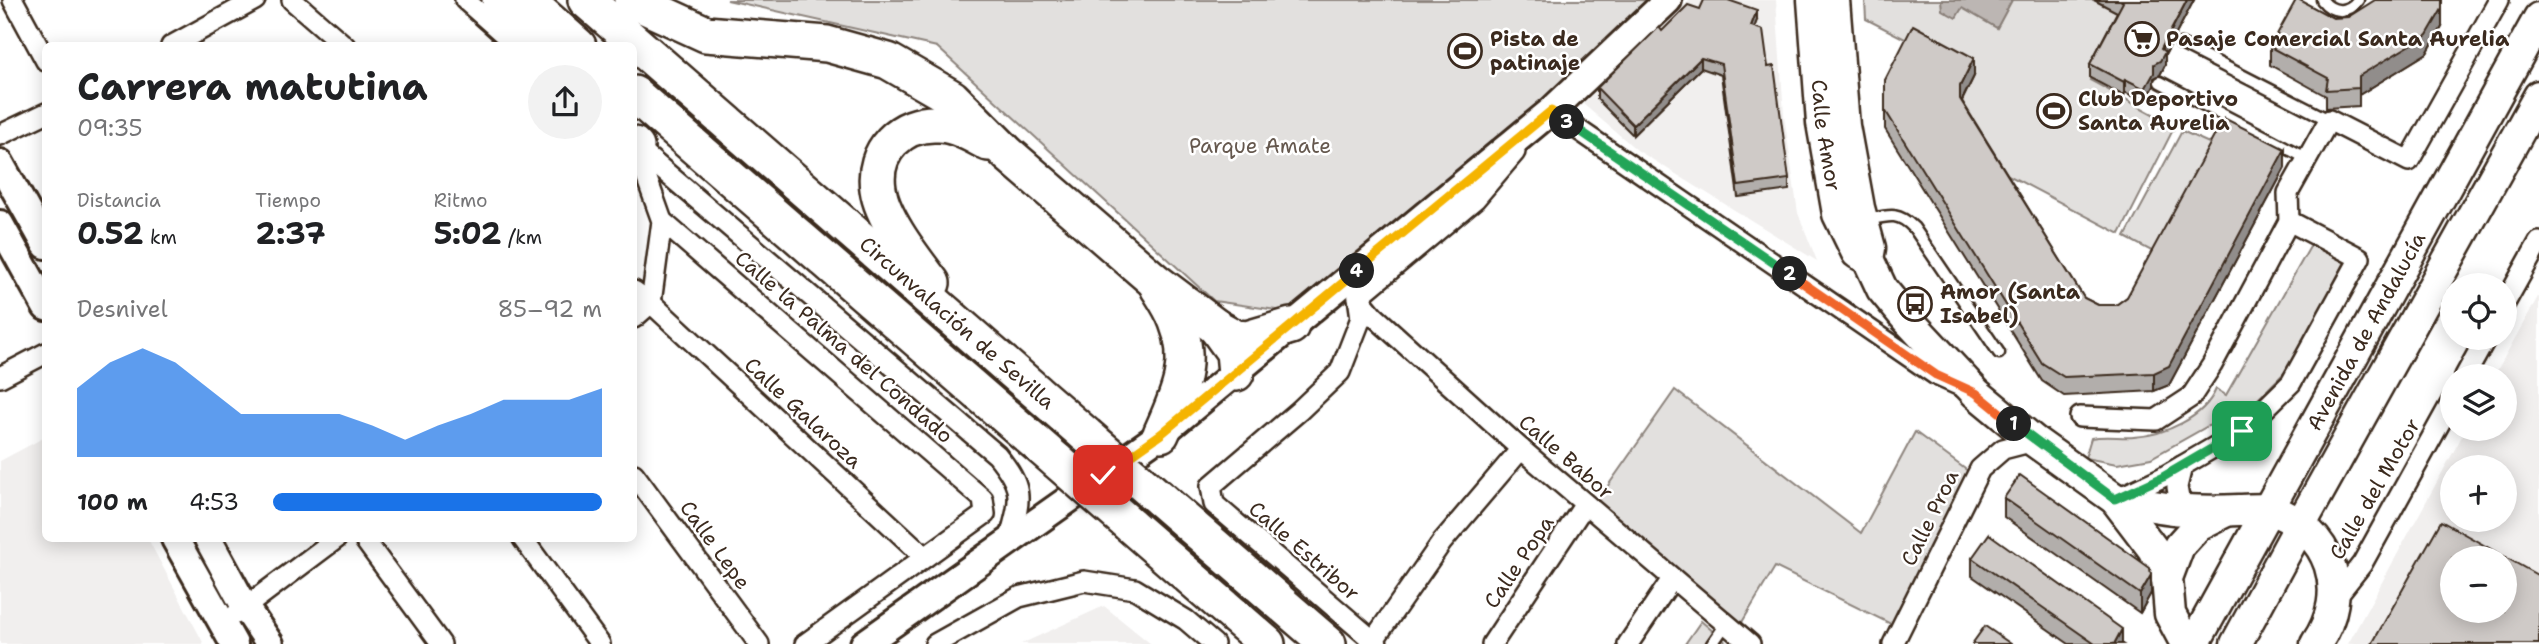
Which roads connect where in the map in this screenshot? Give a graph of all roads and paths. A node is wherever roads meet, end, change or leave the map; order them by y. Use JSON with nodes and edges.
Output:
{"nodes":[{"id":1,"x":13,"y":0,"type":"edge"},
{"id":2,"x":255,"y":0,"type":"edge"},
{"id":3,"x":292,"y":0,"type":"edge"},
{"id":4,"x":465,"y":0,"type":"edge"},
{"id":5,"x":500,"y":0,"type":"edge"},
{"id":6,"x":526,"y":0,"type":"edge"},
{"id":7,"x":586,"y":0,"type":"edge"},
{"id":8,"x":632,"y":0,"type":"edge"},
{"id":9,"x":1668,"y":0,"type":"edge"},
{"id":10,"x":1813,"y":0,"type":"edge"},
{"id":11,"x":1834,"y":0,"type":"edge"},
{"id":12,"x":2322,"y":0,"type":"edge"},
{"id":13,"x":2358,"y":0,"type":"edge"},
{"id":14,"x":2498,"y":0,"type":"edge"},
{"id":15,"x":2539,"y":18,"type":"edge"},
{"id":16,"x":178,"y":42,"type":"edge"},
{"id":17,"x":340,"y":42,"type":"edge"},
{"id":18,"x":512,"y":42,"type":"edge"},
{"id":19,"x":529,"y":42,"type":"edge"},
{"id":20,"x":573,"y":42,"type":"edge"},
{"id":21,"x":634,"y":42,"type":"edge"},
{"id":22,"x":637,"y":44,"type":"edge"},
{"id":23,"x":2181,"y":44,"type":"dead end"},
{"id":24,"x":42,"y":54,"type":"edge"},
{"id":25,"x":2161,"y":82,"type":"dead end"},
{"id":26,"x":637,"y":97,"type":"edge"},
{"id":27,"x":2537,"y":106,"type":"edge"},
{"id":28,"x":1551,"y":111,"type":"junction"},
{"id":29,"x":42,"y":115,"type":"edge"},
{"id":30,"x":2329,"y":120,"type":"junction"},
{"id":31,"x":0,"y":135,"type":"edge"},
{"id":32,"x":637,"y":148,"type":"edge"},
{"id":33,"x":637,"y":152,"type":"edge"},
{"id":34,"x":1008,"y":154,"type":"junction"},
{"id":35,"x":2308,"y":159,"type":"junction"},
{"id":36,"x":0,"y":163,"type":"edge"},
{"id":37,"x":662,"y":221,"type":"junction"},
{"id":38,"x":1864,"y":221,"type":"junction"},
{"id":39,"x":2289,"y":221,"type":"junction"},
{"id":40,"x":0,"y":224,"type":"edge"},
{"id":41,"x":42,"y":238,"type":"edge"},
{"id":42,"x":2539,"y":242,"type":"edge"},
{"id":43,"x":7,"y":252,"type":"edge"},
{"id":44,"x":1868,"y":259,"type":"junction"},
{"id":45,"x":1155,"y":281,"type":"junction"},
{"id":46,"x":2517,"y":282,"type":"edge"},
{"id":47,"x":1882,"y":289,"type":"junction"},
{"id":48,"x":637,"y":293,"type":"edge"},
{"id":49,"x":1358,"y":298,"type":"junction"},
{"id":50,"x":42,"y":301,"type":"edge"},
{"id":51,"x":651,"y":303,"type":"junction"},
{"id":52,"x":1845,"y":312,"type":"junction"},
{"id":53,"x":637,"y":315,"type":"edge"},
{"id":54,"x":1291,"y":326,"type":"junction"},
{"id":55,"x":1216,"y":327,"type":"junction"},
{"id":56,"x":966,"y":331,"type":"junction"},
{"id":57,"x":1999,"y":353,"type":"dead end"},
{"id":58,"x":42,"y":355,"type":"edge"},
{"id":59,"x":1186,"y":358,"type":"junction"},
{"id":60,"x":0,"y":377,"type":"edge"},
{"id":61,"x":1229,"y":379,"type":"junction"},
{"id":62,"x":1976,"y":393,"type":"junction"},
{"id":63,"x":2080,"y":417,"type":"dead end"},
{"id":64,"x":2440,"y":423,"type":"edge"},
{"id":65,"x":1161,"y":434,"type":"junction"},
{"id":66,"x":2034,"y":441,"type":"junction"},
{"id":67,"x":1521,"y":449,"type":"junction"},
{"id":68,"x":2182,"y":466,"type":"junction"},
{"id":69,"x":637,"y":478,"type":"edge"},
{"id":70,"x":2115,"y":499,"type":"junction"},
{"id":71,"x":1585,"y":504,"type":"junction"},
{"id":72,"x":2269,"y":509,"type":"junction"},
{"id":73,"x":2180,"y":510,"type":"junction"},
{"id":74,"x":2226,"y":511,"type":"junction"},
{"id":75,"x":2301,"y":524,"type":"junction"},
{"id":76,"x":177,"y":542,"type":"edge"},
{"id":77,"x":210,"y":542,"type":"edge"},
{"id":78,"x":332,"y":542,"type":"edge"},
{"id":79,"x":366,"y":542,"type":"edge"},
{"id":80,"x":525,"y":542,"type":"edge"},
{"id":81,"x":1009,"y":542,"type":"junction"},
{"id":82,"x":925,"y":557,"type":"junction"},
{"id":83,"x":2167,"y":578,"type":"junction"},
{"id":84,"x":1672,"y":579,"type":"junction"},
{"id":85,"x":2335,"y":598,"type":"junction"},
{"id":86,"x":245,"y":607,"type":"junction"},
{"id":87,"x":1726,"y":624,"type":"junction"},
{"id":88,"x":229,"y":634,"type":"edge"},
{"id":89,"x":1375,"y":642,"type":"edge"},
{"id":90,"x":270,"y":644,"type":"edge"},
{"id":91,"x":441,"y":644,"type":"edge"},
{"id":92,"x":600,"y":644,"type":"edge"},
{"id":93,"x":759,"y":644,"type":"edge"},
{"id":94,"x":805,"y":644,"type":"edge"},
{"id":95,"x":864,"y":644,"type":"edge"},
{"id":96,"x":935,"y":644,"type":"edge"},
{"id":97,"x":1214,"y":644,"type":"edge"},
{"id":98,"x":1267,"y":644,"type":"edge"},
{"id":99,"x":1328,"y":644,"type":"edge"},
{"id":100,"x":1492,"y":644,"type":"edge"},
{"id":101,"x":1628,"y":644,"type":"edge"},
{"id":102,"x":1712,"y":644,"type":"edge"},
{"id":103,"x":1750,"y":644,"type":"edge"},
{"id":104,"x":1893,"y":644,"type":"edge"},
{"id":105,"x":2186,"y":644,"type":"edge"},
{"id":106,"x":2194,"y":644,"type":"edge"},
{"id":107,"x":2236,"y":644,"type":"edge"},
{"id":108,"x":2316,"y":644,"type":"edge"}],
"edges":[{"from":1,"to":24,"type":"street"},
{"from":2,"to":16,"type":"street"},
{"from":3,"to":17,"type":"street"},
{"from":4,"to":18,"type":"street"},
{"from":5,"to":19,"type":"highway"},
{"from":6,"to":20,"type":"highway"},
{"from":7,"to":21,"type":"highway","name":"Circunvalación de Sevilla"},
{"from":8,"to":34,"type":"highway"},
{"from":9,"to":28,"type":"street"},
{"from":10,"to":44,"type":"main road","name":"Calle Amor"},
{"from":11,"to":38,"type":"main road","name":"Calle Amor"},
{"from":12,"to":13,"type":"lane"},
{"from":14,"to":30,"type":"street"},
{"from":15,"to":72,"type":"main road","name":"Avenida de Andalucía"},
{"from":22,"to":56,"type":"highway","name":"Circunvalación de Sevilla"},
{"from":23,"to":30,"type":"lane"},
{"from":25,"to":35,"type":"lane"},
{"from":26,"to":98,"type":"highway","name":"Circunvalación de Sevilla","bridge":true},
{"from":27,"to":75,"type":"main road","name":"Avenida de Andalucía"},
{"from":28,"to":49,"type":"street"},
{"from":28,"to":52,"type":"street","name":"Calle Amor"},
{"from":28,"to":54,"type":"street"},
{"from":29,"to":31,"type":"street"},
{"from":30,"to":35,"type":"street"},
{"from":32,"to":81,"type":"street"},
{"from":33,"to":37,"type":"street"},
{"from":34,"to":45,"type":"highway"},
{"from":34,"to":56,"type":"highway"},
{"from":35,"to":39,"type":"street"},
{"from":36,"to":41,"type":"street"},
{"from":37,"to":51,"type":"street"},
{"from":37,"to":82,"type":"street","name":"Calle la Palma del Condado"},
{"from":38,"to":44,"type":"main road","name":"Calle Amor"},
{"from":38,"to":57,"type":"lane"},
{"from":39,"to":63,"type":"street"},
{"from":39,"to":68,"type":"street"},
{"from":40,"to":43,"type":"street"},
{"from":42,"to":46,"type":"street"},
{"from":43,"to":50,"type":"street"},
{"from":44,"to":47,"type":"main road","name":"Calle Amor"},
{"from":45,"to":55,"type":"highway"},
{"from":45,"to":59,"type":"highway"},
{"from":47,"to":52,"type":"street","name":"Calle Amor"},
{"from":47,"to":62,"type":"main road","name":"Calle Amor"},
{"from":48,"to":51,"type":"street","name":"Calle Galaroza"},
{"from":49,"to":67,"type":"street","name":"Calle Babor"},
{"from":49,"to":89,"type":"street","name":"Calle Estribor"},
{"from":51,"to":53,"type":"street"},
{"from":51,"to":82,"type":"street","name":"Calle Galaroza"},
{"from":52,"to":62,"type":"street","name":"Calle Amor"},
{"from":54,"to":55,"type":"highway"},
{"from":54,"to":61,"type":"street"},
{"from":55,"to":61,"type":"highway"},
{"from":56,"to":99,"type":"highway","name":"Circunvalación de Sevilla","bridge":true},
{"from":58,"to":60,"type":"street"},
{"from":59,"to":61,"type":"highway"},
{"from":59,"to":65,"type":"highway"},
{"from":61,"to":65,"type":"street"},
{"from":62,"to":66,"type":"main road","name":"Calle Amor"},
{"from":64,"to":85,"type":"street","name":"Calle del Motor"},
{"from":65,"to":81,"type":"street"},
{"from":66,"to":70,"type":"main road","name":"Calle Amor"},
{"from":66,"to":104,"type":"street","name":"Calle Proa"},
{"from":67,"to":71,"type":"street","name":"Calle Babor"},
{"from":67,"to":89,"type":"street"},
{"from":68,"to":70,"type":"street"},
{"from":68,"to":73,"type":"street"},
{"from":69,"to":93,"type":"street","name":"Calle Lepe"},
{"from":70,"to":73,"type":"main road","name":"Calle Amor"},
{"from":70,"to":83,"type":"main road","name":"Calle Amor"},
{"from":71,"to":84,"type":"street","name":"Calle Babor"},
{"from":71,"to":100,"type":"street","name":"Calle Popa"},
{"from":72,"to":74,"type":"main road","name":"Calle Amor"},
{"from":72,"to":75,"type":"main road"},
{"from":72,"to":106,"type":"main road","name":"Avenida de Andalucía"},
{"from":73,"to":74,"type":"main road","name":"Calle Amor"},
{"from":74,"to":83,"type":"main road"},
{"from":75,"to":85,"type":"main road"},
{"from":75,"to":107,"type":"main road","name":"Avenida de Andalucía"},
{"from":76,"to":88,"type":"street"},
{"from":77,"to":86,"type":"street"},
{"from":78,"to":86,"type":"street"},
{"from":79,"to":91,"type":"street"},
{"from":80,"to":92,"type":"street"},
{"from":81,"to":95,"type":"street"},
{"from":82,"to":94,"type":"street"},
{"from":83,"to":105,"type":"main road"},
{"from":84,"to":87,"type":"street","name":"Calle Babor"},
{"from":84,"to":101,"type":"street"},
{"from":85,"to":108,"type":"main road"},
{"from":86,"to":88,"type":"street"},
{"from":86,"to":90,"type":"street"},
{"from":87,"to":102,"type":"lane"},
{"from":87,"to":103,"type":"street","name":"Calle Babor"},
{"from":96,"to":97,"type":"street"}]}
